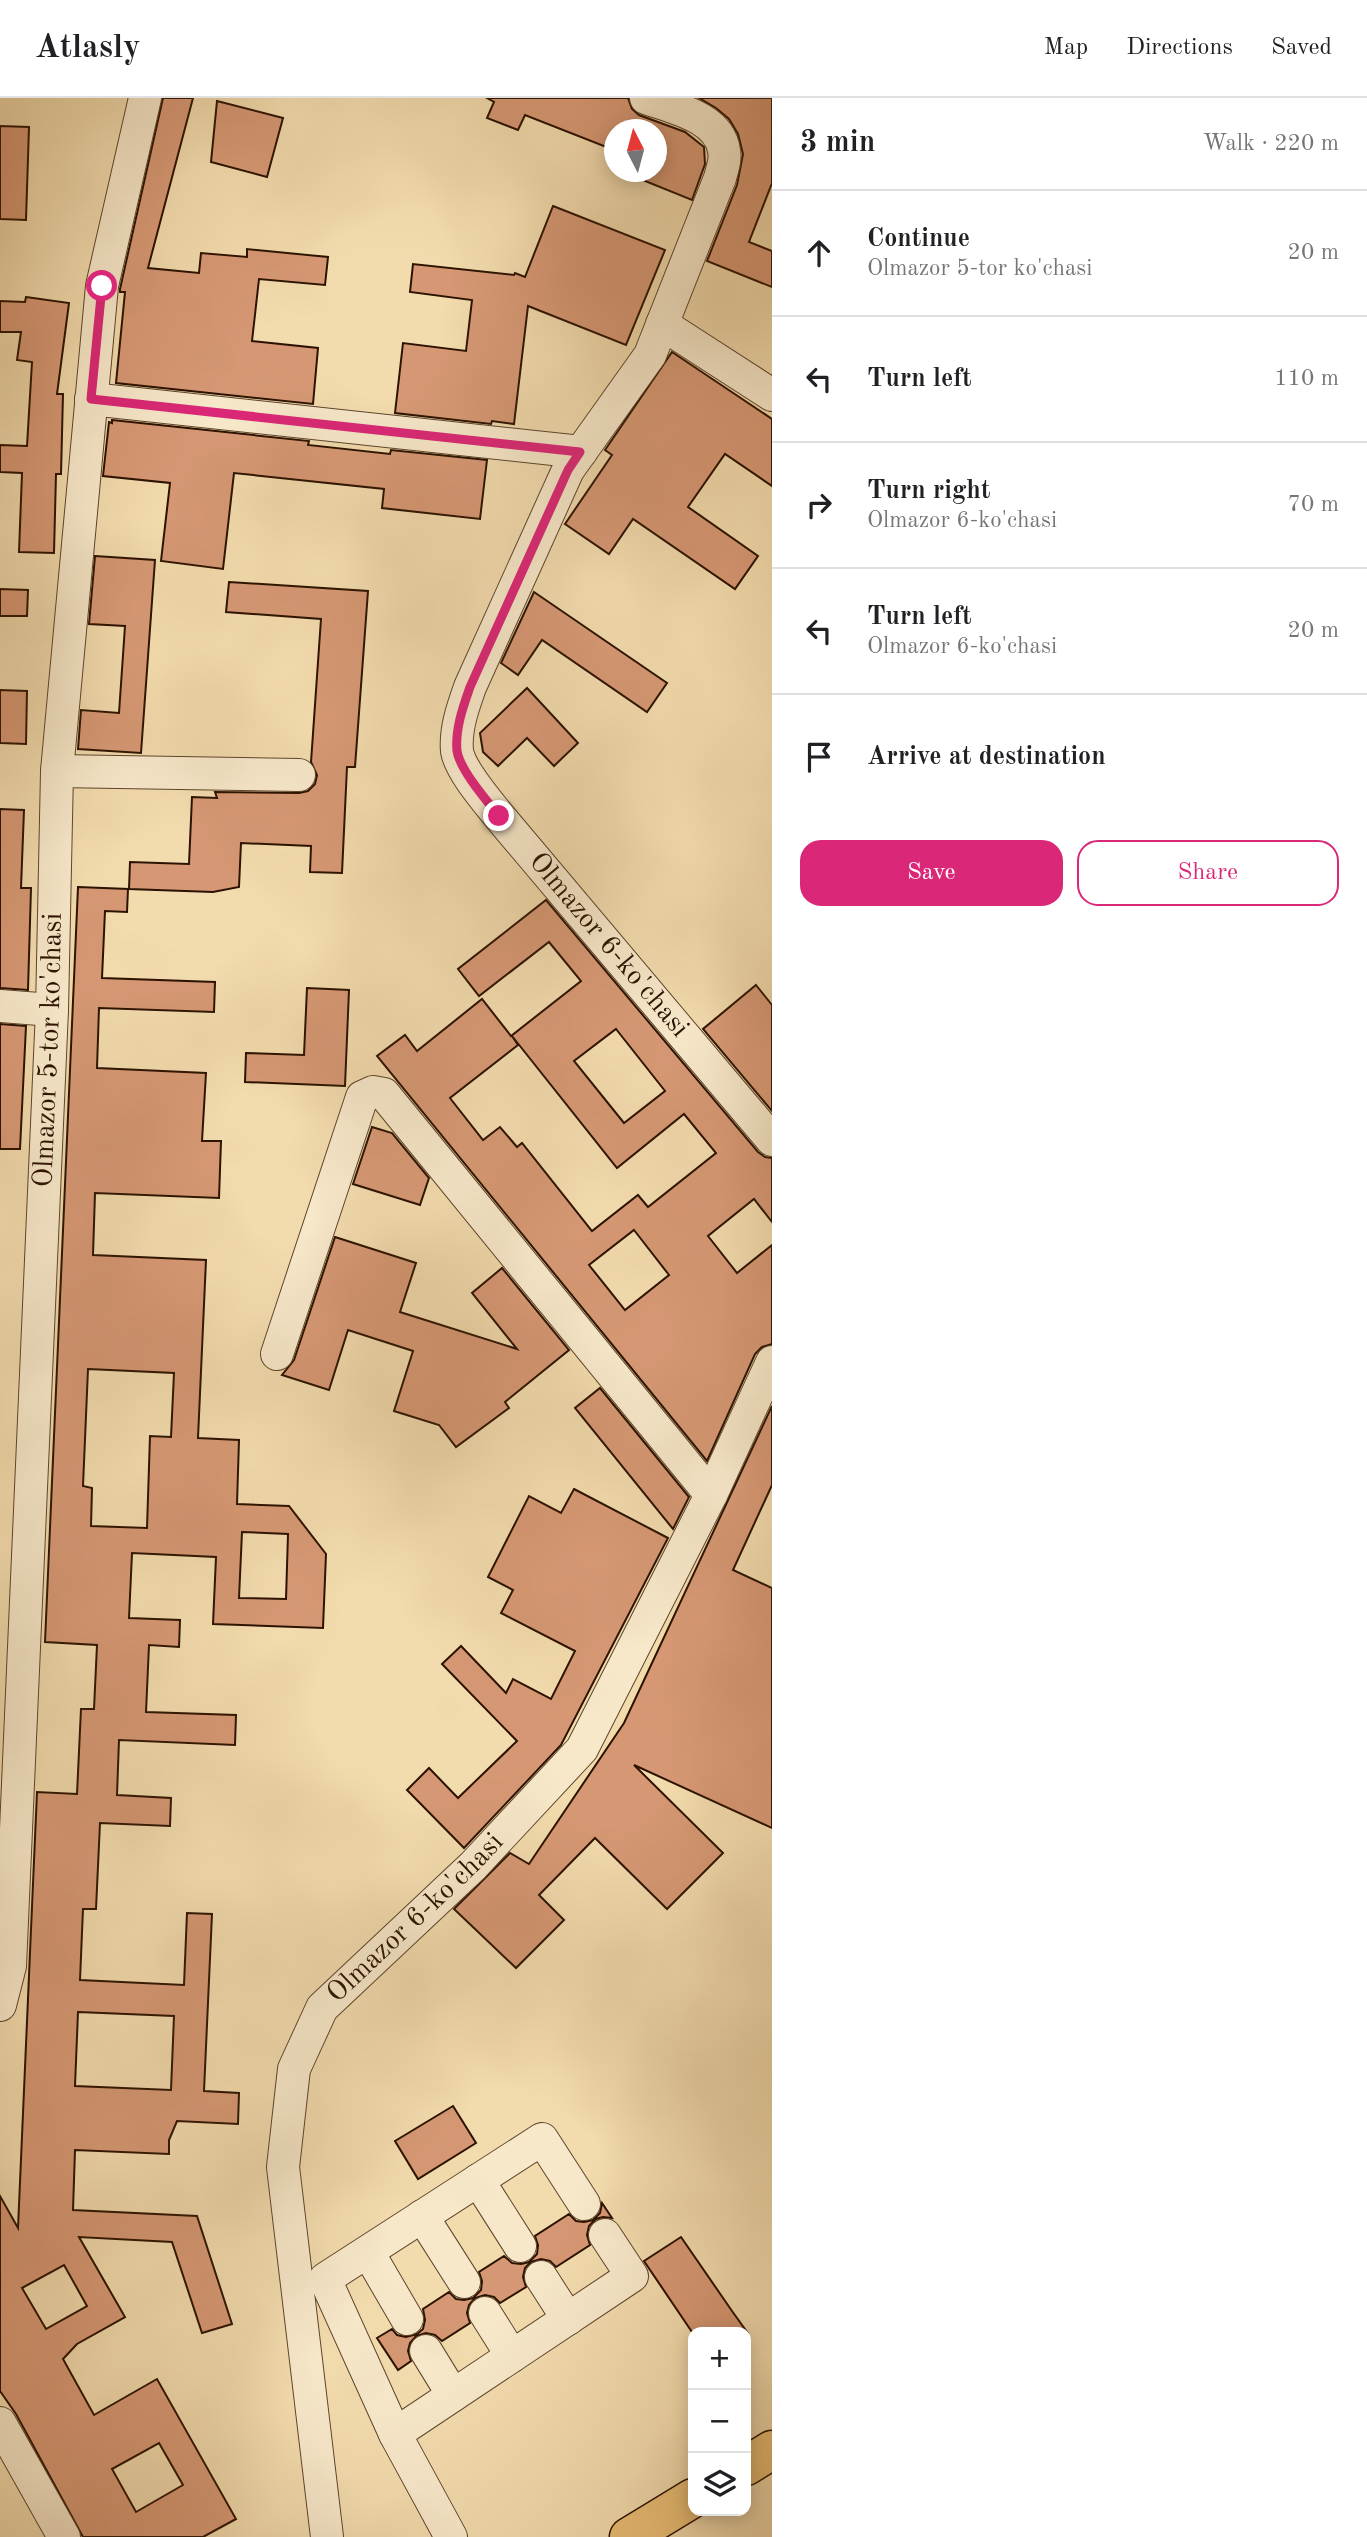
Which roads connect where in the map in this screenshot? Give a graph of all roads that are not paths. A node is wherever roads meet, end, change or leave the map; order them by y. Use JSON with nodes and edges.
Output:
{"nodes":[{"id":1,"x":145,"y":98,"type":"edge"},
{"id":2,"x":646,"y":98,"type":"edge"},
{"id":3,"x":662,"y":324,"type":"junction"},
{"id":4,"x":772,"y":395,"type":"edge"},
{"id":5,"x":91,"y":399,"type":"junction"},
{"id":6,"x":580,"y":452,"type":"junction"},
{"id":7,"x":57,"y":771,"type":"junction"},
{"id":8,"x":299,"y":775,"type":"dead end"},
{"id":9,"x":0,"y":1006,"type":"edge"},
{"id":10,"x":52,"y":1010,"type":"junction"},
{"id":11,"x":772,"y":1140,"type":"edge"},
{"id":12,"x":277,"y":1354,"type":"dead end"},
{"id":13,"x":772,"y":1362,"type":"edge"},
{"id":14,"x":711,"y":1495,"type":"junction"},
{"id":15,"x":0,"y":2005,"type":"edge"},
{"id":16,"x":478,"y":2180,"type":"junction"},
{"id":17,"x":584,"y":2204,"type":"dead end"},
{"id":18,"x":422,"y":2216,"type":"junction"},
{"id":19,"x":605,"y":2235,"type":"dead end"},
{"id":20,"x":520,"y":2246,"type":"dead end"},
{"id":21,"x":368,"y":2252,"type":"junction"},
{"id":22,"x":541,"y":2277,"type":"dead end"},
{"id":23,"x":464,"y":2282,"type":"dead end"},
{"id":24,"x":485,"y":2313,"type":"dead end"},
{"id":25,"x":407,"y":2319,"type":"dead end"},
{"id":26,"x":568,"y":2319,"type":"junction"},
{"id":27,"x":426,"y":2351,"type":"dead end"},
{"id":28,"x":512,"y":2356,"type":"junction"},
{"id":29,"x":453,"y":2395,"type":"junction"},
{"id":30,"x":0,"y":2423,"type":"edge"},
{"id":31,"x":395,"y":2434,"type":"junction"},
{"id":32,"x":772,"y":2450,"type":"edge"},
{"id":33,"x":751,"y":2463,"type":"edge"},
{"id":34,"x":688,"y":2501,"type":"edge"},
{"id":35,"x":64,"y":2537,"type":"edge"},
{"id":36,"x":327,"y":2537,"type":"edge"},
{"id":37,"x":451,"y":2537,"type":"edge"},
{"id":38,"x":629,"y":2537,"type":"edge"}],
"edges":[{"from":1,"to":5,"type":"street","name":"Olmazor 5-tor ko'chasi"},
{"from":2,"to":3,"type":"street","name":"Olmazor 6-ko'chasi"},
{"from":3,"to":4,"type":"street"},
{"from":3,"to":6,"type":"street","name":"Olmazor 6-ko'chasi"},
{"from":5,"to":6,"type":"street"},
{"from":5,"to":7,"type":"street","name":"Olmazor 5-tor ko'chasi"},
{"from":6,"to":11,"type":"street","name":"Olmazor 6-ko'chasi"},
{"from":7,"to":8,"type":"street"},
{"from":7,"to":10,"type":"street","name":"Olmazor 5-tor ko'chasi"},
{"from":9,"to":10,"type":"street"},
{"from":10,"to":15,"type":"street","name":"Olmazor 5-tor ko'chasi"},
{"from":12,"to":14,"type":"street"},
{"from":13,"to":14,"type":"street","name":"Olmazor 6-ko'chasi"},
{"from":14,"to":36,"type":"street","name":"Olmazor 6-ko'chasi"},
{"from":16,"to":17,"type":"street"},
{"from":16,"to":18,"type":"street"},
{"from":16,"to":20,"type":"street"},
{"from":18,"to":21,"type":"street"},
{"from":18,"to":23,"type":"street"},
{"from":19,"to":26,"type":"street"},
{"from":21,"to":25,"type":"street"},
{"from":21,"to":31,"type":"street"},
{"from":22,"to":26,"type":"street"},
{"from":24,"to":28,"type":"street"},
{"from":26,"to":28,"type":"street"},
{"from":27,"to":29,"type":"street"},
{"from":28,"to":29,"type":"street"},
{"from":29,"to":31,"type":"street"},
{"from":30,"to":35,"type":"street"},
{"from":31,"to":37,"type":"street"},
{"from":32,"to":33,"type":"main road"},
{"from":34,"to":38,"type":"main road"}]}
